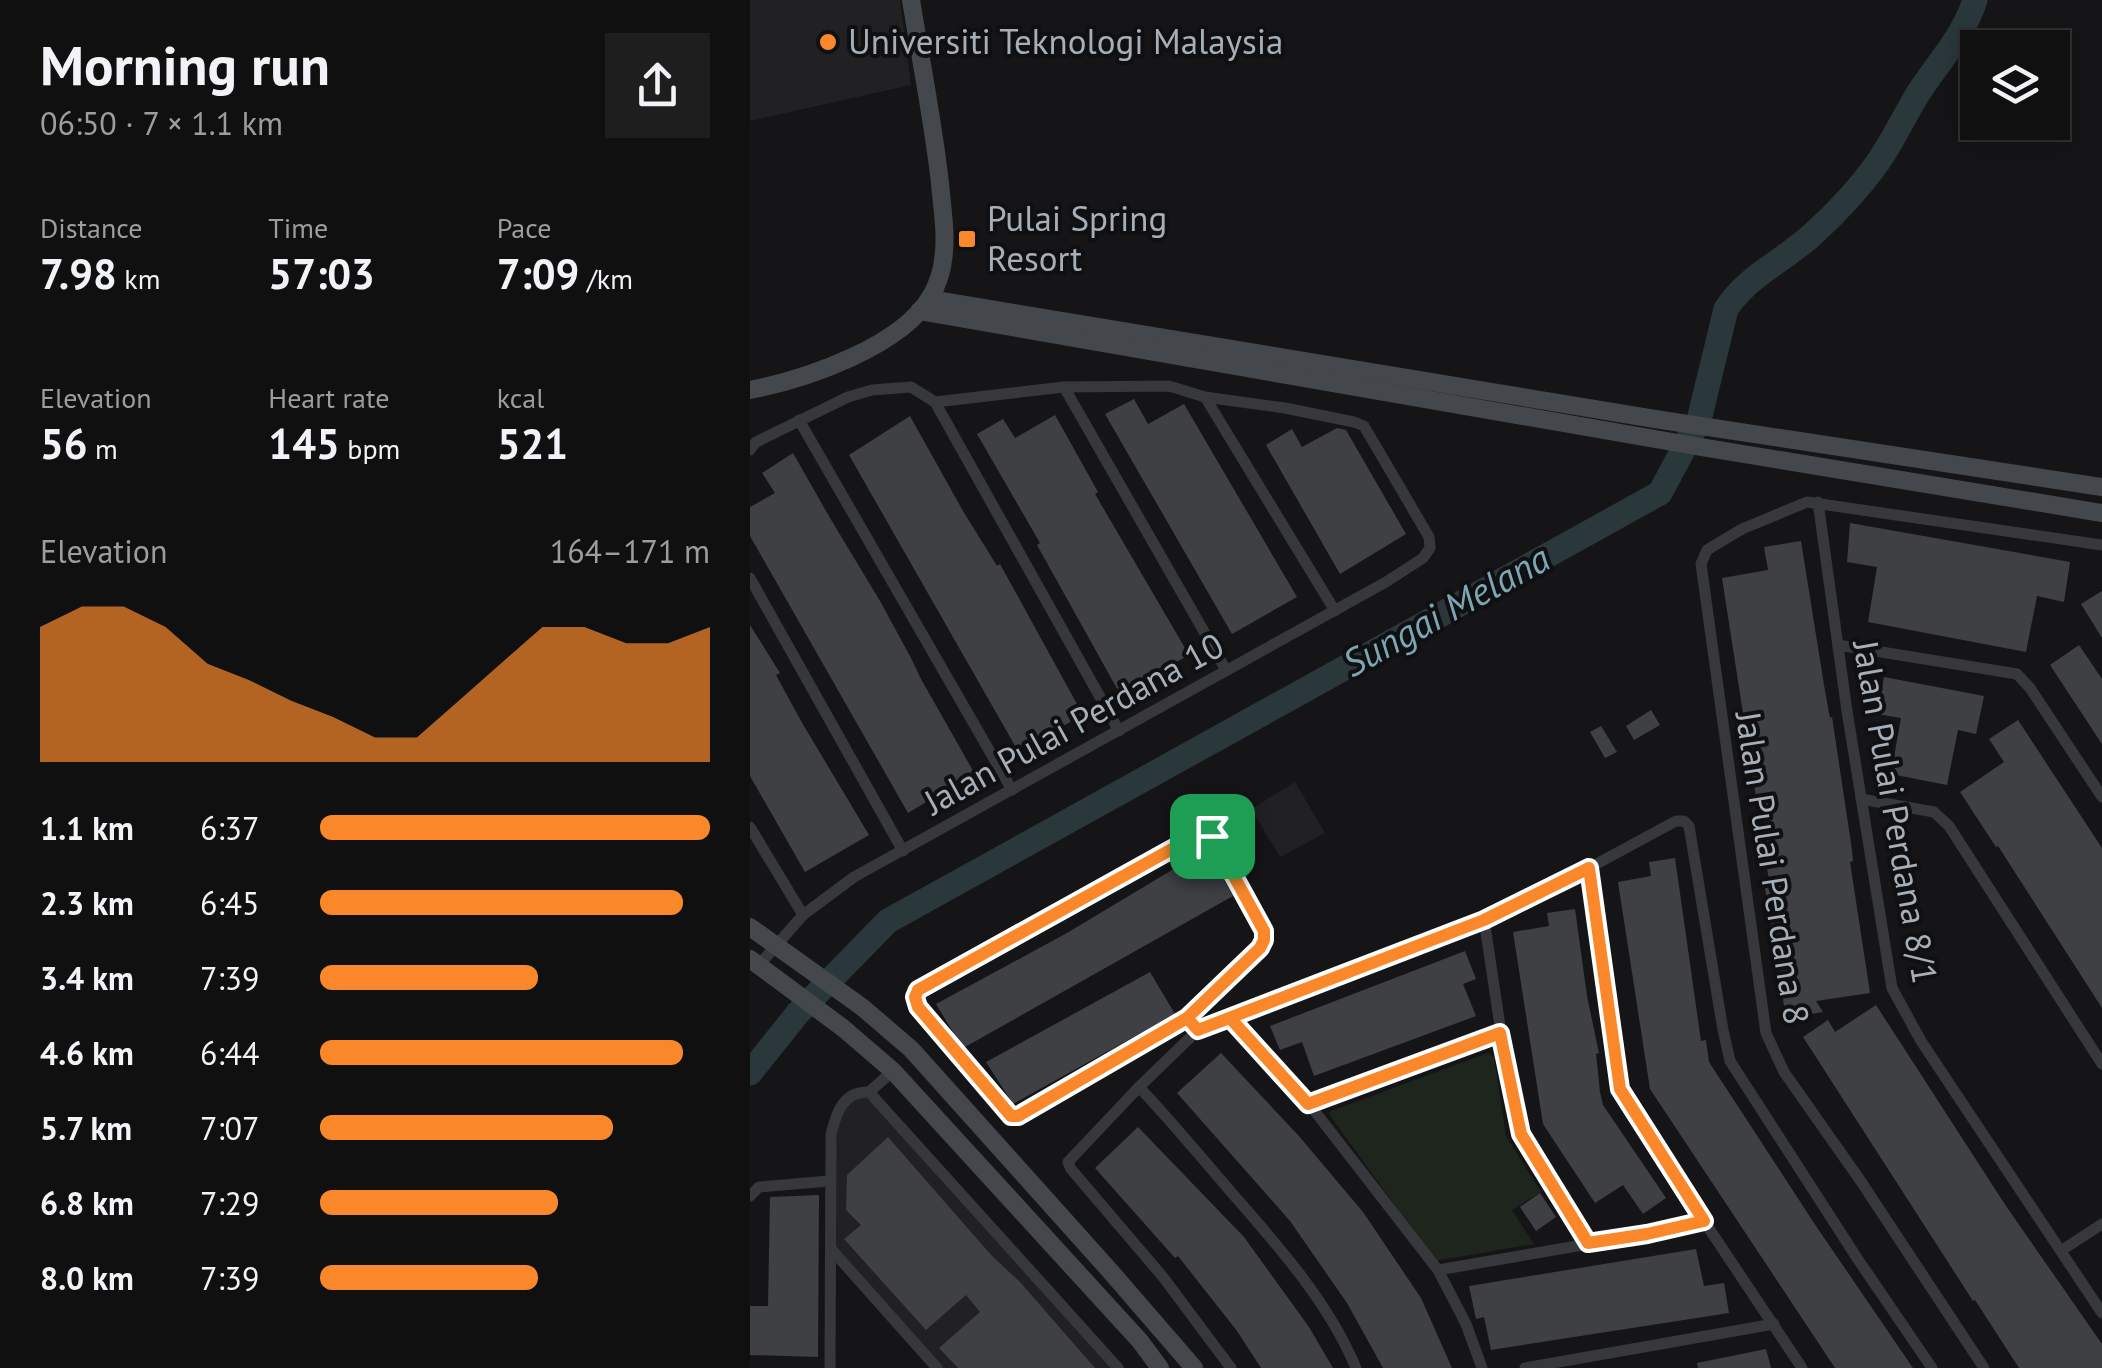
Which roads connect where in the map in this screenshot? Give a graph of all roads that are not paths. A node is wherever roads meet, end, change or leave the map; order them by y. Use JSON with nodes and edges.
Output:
{"nodes":[{"id":1,"x":910,"y":0,"type":"edge"},
{"id":2,"x":944,"y":260,"type":"junction"},
{"id":3,"x":969,"y":305,"type":"junction"},
{"id":4,"x":924,"y":306,"type":"junction"},
{"id":5,"x":952,"y":317,"type":"junction"},
{"id":6,"x":883,"y":342,"type":"junction"},
{"id":7,"x":1064,"y":387,"type":"junction"},
{"id":8,"x":750,"y":390,"type":"edge"},
{"id":9,"x":1205,"y":396,"type":"junction"},
{"id":10,"x":935,"y":402,"type":"junction"},
{"id":11,"x":799,"y":420,"type":"junction"},
{"id":12,"x":750,"y":450,"type":"edge"},
{"id":13,"x":2102,"y":487,"type":"edge"},
{"id":14,"x":1818,"y":502,"type":"junction"},
{"id":15,"x":2102,"y":512,"type":"edge"},
{"id":16,"x":2102,"y":545,"type":"edge"},
{"id":17,"x":750,"y":578,"type":"edge"},
{"id":18,"x":1335,"y":611,"type":"junction"},
{"id":19,"x":1838,"y":644,"type":"junction"},
{"id":20,"x":1226,"y":670,"type":"junction"},
{"id":21,"x":1119,"y":731,"type":"junction"},
{"id":22,"x":1012,"y":790,"type":"junction"},
{"id":23,"x":2102,"y":797,"type":"edge"},
{"id":24,"x":1861,"y":799,"type":"junction"},
{"id":25,"x":750,"y":827,"type":"edge"},
{"id":26,"x":902,"y":851,"type":"junction"},
{"id":27,"x":1589,"y":868,"type":"junction"},
{"id":28,"x":803,"y":915,"type":"junction"},
{"id":29,"x":1484,"y":920,"type":"junction"},
{"id":30,"x":750,"y":927,"type":"edge"},
{"id":31,"x":777,"y":945,"type":"junction"},
{"id":32,"x":754,"y":962,"type":"edge"},
{"id":33,"x":1187,"y":1018,"type":"junction"},
{"id":34,"x":1230,"y":1018,"type":"junction"},
{"id":35,"x":1198,"y":1030,"type":"junction"},
{"id":36,"x":1500,"y":1033,"type":"junction"},
{"id":37,"x":2102,"y":1064,"type":"edge"},
{"id":38,"x":893,"y":1071,"type":"junction"},
{"id":39,"x":1140,"y":1087,"type":"junction"},
{"id":40,"x":869,"y":1092,"type":"junction"},
{"id":41,"x":1308,"y":1104,"type":"junction"},
{"id":42,"x":829,"y":1181,"type":"junction"},
{"id":43,"x":750,"y":1196,"type":"edge"},
{"id":44,"x":1704,"y":1221,"type":"junction"},
{"id":45,"x":2102,"y":1224,"type":"edge"},
{"id":46,"x":1588,"y":1243,"type":"junction"},
{"id":47,"x":832,"y":1250,"type":"junction"},
{"id":48,"x":2062,"y":1250,"type":"junction"},
{"id":49,"x":1438,"y":1270,"type":"junction"},
{"id":50,"x":2102,"y":1313,"type":"edge"},
{"id":51,"x":1774,"y":1324,"type":"junction"},
{"id":52,"x":830,"y":1368,"type":"edge"},
{"id":53,"x":937,"y":1368,"type":"edge"},
{"id":54,"x":1118,"y":1368,"type":"edge"},
{"id":55,"x":1160,"y":1368,"type":"edge"},
{"id":56,"x":1194,"y":1368,"type":"edge"},
{"id":57,"x":1231,"y":1368,"type":"edge"},
{"id":58,"x":1356,"y":1368,"type":"edge"},
{"id":59,"x":1482,"y":1368,"type":"edge"},
{"id":60,"x":1525,"y":1368,"type":"edge"},
{"id":61,"x":1802,"y":1368,"type":"edge"},
{"id":62,"x":1932,"y":1368,"type":"edge"},
{"id":63,"x":1984,"y":1368,"type":"edge"}],
"edges":[{"from":1,"to":2,"type":"street"},
{"from":2,"to":3,"type":"street"},
{"from":2,"to":4,"type":"street"},
{"from":3,"to":4,"type":"street"},
{"from":3,"to":13,"type":"street"},
{"from":4,"to":5,"type":"street"},
{"from":4,"to":6,"type":"street"},
{"from":5,"to":6,"type":"street"},
{"from":5,"to":15,"type":"street"},
{"from":6,"to":8,"type":"street"},
{"from":7,"to":9,"type":"street"},
{"from":7,"to":10,"type":"street"},
{"from":7,"to":20,"type":"street"},
{"from":9,"to":18,"type":"street"},
{"from":9,"to":18,"type":"street","name":"Jalan Pulai Perdana 10"},
{"from":10,"to":11,"type":"street"},
{"from":10,"to":21,"type":"street"},
{"from":11,"to":12,"type":"street"},
{"from":11,"to":22,"type":"street"},
{"from":14,"to":16,"type":"street"},
{"from":14,"to":19,"type":"street","name":"Jalan Pulai Perdana 8/1"},
{"from":14,"to":63,"type":"street","name":"Jalan Pulai Perdana 8"},
{"from":17,"to":26,"type":"street"},
{"from":18,"to":20,"type":"street","name":"Jalan Pulai Perdana 10"},
{"from":19,"to":23,"type":"street"},
{"from":19,"to":24,"type":"street","name":"Jalan Pulai Perdana 8/1"},
{"from":20,"to":21,"type":"street","name":"Jalan Pulai Perdana 10"},
{"from":21,"to":22,"type":"street","name":"Jalan Pulai Perdana 10"},
{"from":22,"to":26,"type":"street","name":"Jalan Pulai Perdana 10"},
{"from":24,"to":37,"type":"street"},
{"from":24,"to":48,"type":"street","name":"Jalan Pulai Perdana 8/1"},
{"from":25,"to":28,"type":"street"},
{"from":26,"to":28,"type":"street","name":"Jalan Pulai Perdana 10"},
{"from":27,"to":29,"type":"street"},
{"from":27,"to":44,"type":"street"},
{"from":27,"to":62,"type":"street"},
{"from":28,"to":31,"type":"street","name":"Jalan Pulai Perdana 10"},
{"from":29,"to":34,"type":"street"},
{"from":29,"to":36,"type":"street"},
{"from":30,"to":31,"type":"street"},
{"from":31,"to":32,"type":"street","name":"Jalan Pulai Perdana 10"},
{"from":31,"to":56,"type":"street"},
{"from":32,"to":38,"type":"street"},
{"from":33,"to":33,"type":"street"},
{"from":33,"to":35,"type":"street"},
{"from":34,"to":35,"type":"street"},
{"from":34,"to":41,"type":"street"},
{"from":35,"to":39,"type":"street"},
{"from":36,"to":41,"type":"street"},
{"from":36,"to":46,"type":"street"},
{"from":38,"to":40,"type":"street"},
{"from":38,"to":55,"type":"street"},
{"from":39,"to":57,"type":"street"},
{"from":39,"to":58,"type":"street"},
{"from":40,"to":42,"type":"street"},
{"from":40,"to":54,"type":"street"},
{"from":41,"to":49,"type":"street"},
{"from":42,"to":43,"type":"street"},
{"from":42,"to":47,"type":"street"},
{"from":44,"to":46,"type":"street"},
{"from":44,"to":51,"type":"street"},
{"from":45,"to":48,"type":"street"},
{"from":46,"to":49,"type":"street"},
{"from":47,"to":52,"type":"street"},
{"from":47,"to":53,"type":"street"},
{"from":48,"to":50,"type":"street","name":"Jalan Pulai Perdana 8/1"},
{"from":49,"to":59,"type":"street"},
{"from":51,"to":60,"type":"street"},
{"from":51,"to":61,"type":"street"}]}
